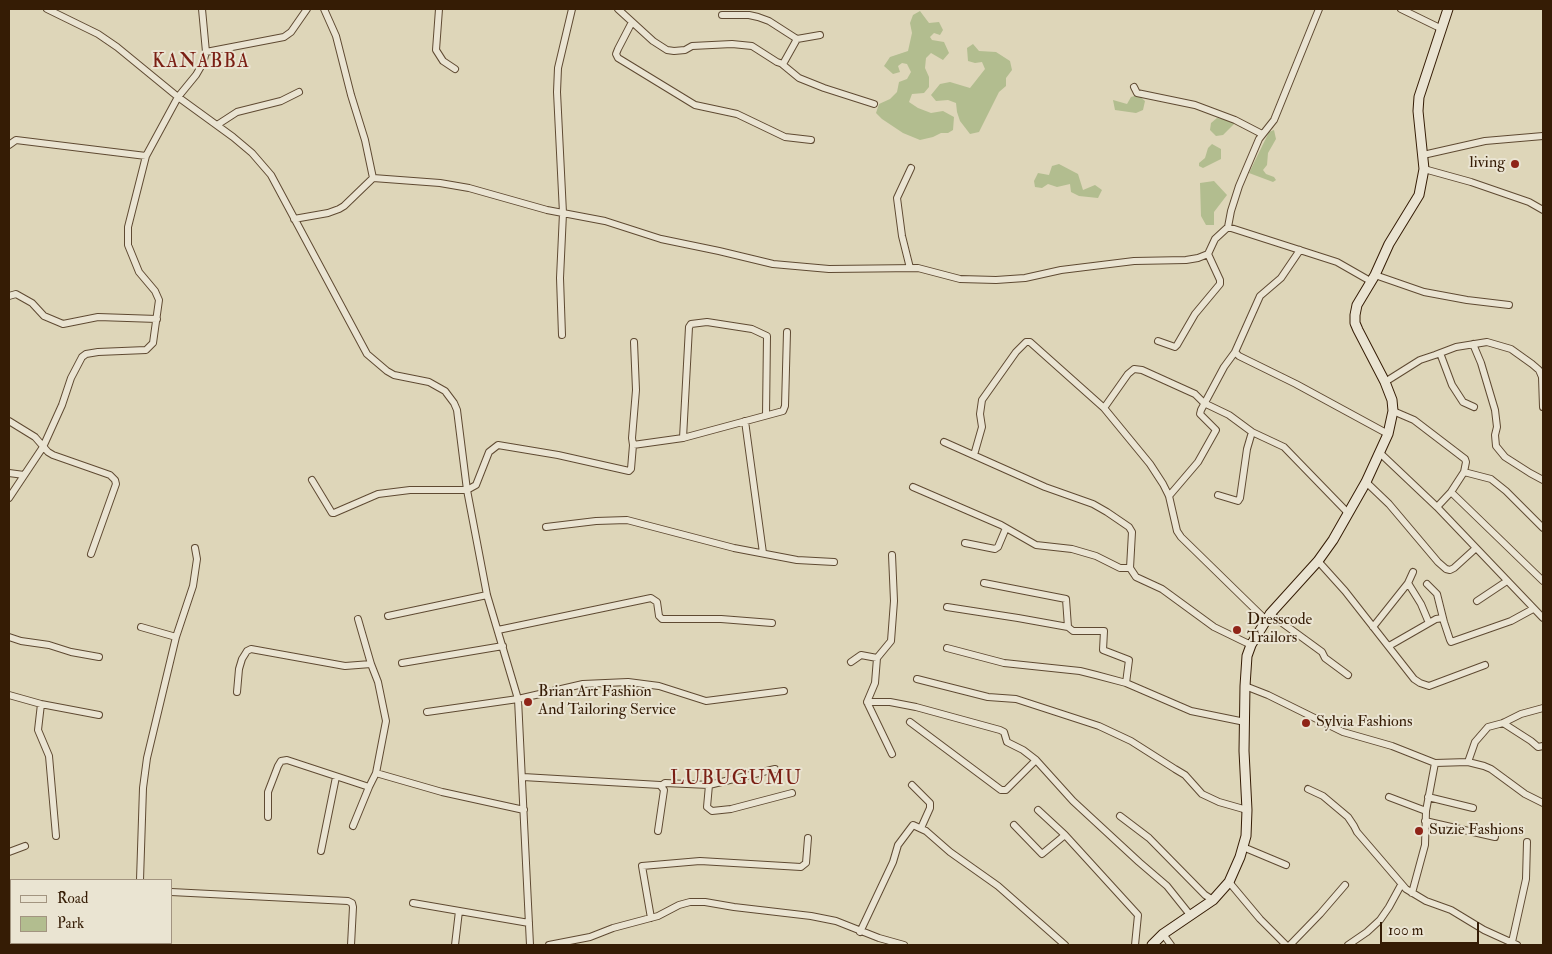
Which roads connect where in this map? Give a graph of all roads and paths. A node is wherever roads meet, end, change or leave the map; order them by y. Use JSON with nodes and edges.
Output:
{"nodes":[{"id":1,"x":47,"y":9,"type":"edge"},
{"id":2,"x":202,"y":9,"type":"edge"},
{"id":3,"x":307,"y":9,"type":"edge"},
{"id":4,"x":324,"y":9,"type":"edge"},
{"id":5,"x":439,"y":9,"type":"edge"},
{"id":6,"x":572,"y":9,"type":"edge"},
{"id":7,"x":618,"y":9,"type":"edge"},
{"id":8,"x":1319,"y":9,"type":"edge"},
{"id":9,"x":1401,"y":9,"type":"edge"},
{"id":10,"x":1448,"y":9,"type":"edge"},
{"id":11,"x":722,"y":15,"type":"dead end"},
{"id":12,"x":632,"y":22,"type":"junction"},
{"id":13,"x":1442,"y":29,"type":"junction"},
{"id":14,"x":820,"y":35,"type":"dead end"},
{"id":15,"x":797,"y":39,"type":"junction"},
{"id":16,"x":206,"y":52,"type":"junction"},
{"id":17,"x":782,"y":64,"type":"junction"},
{"id":18,"x":455,"y":69,"type":"dead end"},
{"id":19,"x":1134,"y":87,"type":"dead end"},
{"id":20,"x":299,"y":92,"type":"dead end"},
{"id":21,"x":178,"y":97,"type":"junction"},
{"id":22,"x":874,"y":104,"type":"dead end"},
{"id":23,"x":217,"y":125,"type":"junction"},
{"id":24,"x":1262,"y":134,"type":"junction"},
{"id":25,"x":1543,"y":136,"type":"edge"},
{"id":26,"x":811,"y":140,"type":"dead end"},
{"id":27,"x":9,"y":145,"type":"edge"},
{"id":28,"x":1423,"y":155,"type":"junction"},
{"id":29,"x":146,"y":156,"type":"junction"},
{"id":30,"x":911,"y":168,"type":"dead end"},
{"id":31,"x":1424,"y":170,"type":"junction"},
{"id":32,"x":373,"y":178,"type":"junction"},
{"id":33,"x":1543,"y":210,"type":"edge"},
{"id":34,"x":563,"y":213,"type":"junction"},
{"id":35,"x":294,"y":219,"type":"junction"},
{"id":36,"x":1228,"y":227,"type":"junction"},
{"id":37,"x":1300,"y":250,"type":"junction"},
{"id":38,"x":1208,"y":254,"type":"junction"},
{"id":39,"x":910,"y":268,"type":"junction"},
{"id":40,"x":1373,"y":279,"type":"junction"},
{"id":41,"x":9,"y":296,"type":"edge"},
{"id":42,"x":1509,"y":305,"type":"dead end"},
{"id":43,"x":157,"y":318,"type":"junction"},
{"id":44,"x":787,"y":332,"type":"dead end"},
{"id":45,"x":562,"y":335,"type":"dead end"},
{"id":46,"x":1158,"y":341,"type":"dead end"},
{"id":47,"x":634,"y":342,"type":"dead end"},
{"id":48,"x":1473,"y":344,"type":"junction"},
{"id":49,"x":1235,"y":352,"type":"junction"},
{"id":50,"x":1440,"y":353,"type":"junction"},
{"id":51,"x":1543,"y":377,"type":"edge"},
{"id":52,"x":1385,"y":382,"type":"junction"},
{"id":53,"x":1204,"y":403,"type":"junction"},
{"id":54,"x":1474,"y":407,"type":"dead end"},
{"id":55,"x":1543,"y":407,"type":"edge"},
{"id":56,"x":1104,"y":408,"type":"junction"},
{"id":57,"x":1393,"y":412,"type":"junction"},
{"id":58,"x":766,"y":415,"type":"junction"},
{"id":59,"x":9,"y":421,"type":"edge"},
{"id":60,"x":745,"y":421,"type":"junction"},
{"id":61,"x":1252,"y":432,"type":"junction"},
{"id":62,"x":1388,"y":434,"type":"junction"},
{"id":63,"x":683,"y":438,"type":"junction"},
{"id":64,"x":944,"y":442,"type":"dead end"},
{"id":65,"x":634,"y":445,"type":"junction"},
{"id":66,"x":43,"y":446,"type":"junction"},
{"id":67,"x":1380,"y":453,"type":"junction"},
{"id":68,"x":974,"y":454,"type":"junction"},
{"id":69,"x":1464,"y":472,"type":"junction"},
{"id":70,"x":9,"y":473,"type":"edge"},
{"id":71,"x":24,"y":475,"type":"junction"},
{"id":72,"x":312,"y":480,"type":"dead end"},
{"id":73,"x":1543,"y":480,"type":"edge"},
{"id":74,"x":1366,"y":482,"type":"junction"},
{"id":75,"x":913,"y":487,"type":"dead end"},
{"id":76,"x":467,"y":490,"type":"junction"},
{"id":77,"x":1451,"y":492,"type":"junction"},
{"id":78,"x":1218,"y":495,"type":"dead end"},
{"id":79,"x":1169,"y":496,"type":"junction"},
{"id":80,"x":9,"y":498,"type":"edge"},
{"id":81,"x":1437,"y":507,"type":"junction"},
{"id":82,"x":1348,"y":513,"type":"junction"},
{"id":83,"x":546,"y":527,"type":"dead end"},
{"id":84,"x":1006,"y":528,"type":"junction"},
{"id":85,"x":1543,"y":528,"type":"edge"},
{"id":86,"x":965,"y":543,"type":"dead end"},
{"id":87,"x":195,"y":548,"type":"dead end"},
{"id":88,"x":1476,"y":548,"type":"junction"},
{"id":89,"x":763,"y":553,"type":"junction"},
{"id":90,"x":91,"y":554,"type":"dead end"},
{"id":91,"x":892,"y":555,"type":"dead end"},
{"id":92,"x":1318,"y":561,"type":"junction"},
{"id":93,"x":834,"y":562,"type":"dead end"},
{"id":94,"x":1130,"y":568,"type":"junction"},
{"id":95,"x":1413,"y":572,"type":"dead end"},
{"id":96,"x":1507,"y":581,"type":"junction"},
{"id":97,"x":1408,"y":582,"type":"junction"},
{"id":98,"x":1543,"y":582,"type":"edge"},
{"id":99,"x":984,"y":583,"type":"dead end"},
{"id":100,"x":1427,"y":584,"type":"dead end"},
{"id":101,"x":487,"y":595,"type":"junction"},
{"id":102,"x":1478,"y":601,"type":"dead end"},
{"id":103,"x":948,"y":607,"type":"dead end"},
{"id":104,"x":1533,"y":609,"type":"junction"},
{"id":105,"x":1542,"y":615,"type":"edge"},
{"id":106,"x":388,"y":616,"type":"dead end"},
{"id":107,"x":1268,"y":617,"type":"junction"},
{"id":108,"x":1443,"y":618,"type":"junction"},
{"id":109,"x":358,"y":619,"type":"dead end"},
{"id":110,"x":772,"y":623,"type":"dead end"},
{"id":111,"x":1429,"y":623,"type":"junction"},
{"id":112,"x":1373,"y":626,"type":"junction"},
{"id":113,"x":141,"y":627,"type":"dead end"},
{"id":114,"x":1068,"y":628,"type":"junction"},
{"id":115,"x":498,"y":630,"type":"junction"},
{"id":116,"x":9,"y":637,"type":"edge"},
{"id":117,"x":176,"y":637,"type":"junction"},
{"id":118,"x":1251,"y":645,"type":"junction"},
{"id":119,"x":503,"y":646,"type":"junction"},
{"id":120,"x":1389,"y":646,"type":"junction"},
{"id":121,"x":946,"y":648,"type":"dead end"},
{"id":122,"x":99,"y":657,"type":"dead end"},
{"id":123,"x":877,"y":658,"type":"junction"},
{"id":124,"x":851,"y":662,"type":"dead end"},
{"id":125,"x":402,"y":663,"type":"dead end"},
{"id":126,"x":371,"y":664,"type":"junction"},
{"id":127,"x":1485,"y":665,"type":"dead end"},
{"id":128,"x":1348,"y":674,"type":"dead end"},
{"id":129,"x":917,"y":679,"type":"dead end"},
{"id":130,"x":1126,"y":683,"type":"junction"},
{"id":131,"x":1245,"y":686,"type":"junction"},
{"id":132,"x":784,"y":691,"type":"dead end"},
{"id":133,"x":237,"y":692,"type":"dead end"},
{"id":134,"x":9,"y":695,"type":"edge"},
{"id":135,"x":518,"y":699,"type":"junction"},
{"id":136,"x":867,"y":702,"type":"junction"},
{"id":137,"x":41,"y":704,"type":"junction"},
{"id":138,"x":1543,"y":708,"type":"edge"},
{"id":139,"x":427,"y":712,"type":"dead end"},
{"id":140,"x":99,"y":714,"type":"dead end"},
{"id":141,"x":910,"y":722,"type":"dead end"},
{"id":142,"x":1245,"y":722,"type":"junction"},
{"id":143,"x":1503,"y":723,"type":"junction"},
{"id":144,"x":1543,"y":746,"type":"edge"},
{"id":145,"x":892,"y":754,"type":"dead end"},
{"id":146,"x":1036,"y":760,"type":"junction"},
{"id":147,"x":1468,"y":762,"type":"junction"},
{"id":148,"x":1434,"y":763,"type":"junction"},
{"id":149,"x":775,"y":768,"type":"dead end"},
{"id":150,"x":376,"y":773,"type":"junction"},
{"id":151,"x":336,"y":777,"type":"junction"},
{"id":152,"x":523,"y":777,"type":"junction"},
{"id":153,"x":709,"y":785,"type":"junction"},
{"id":154,"x":912,"y":785,"type":"dead end"},
{"id":155,"x":661,"y":786,"type":"junction"},
{"id":156,"x":369,"y":787,"type":"junction"},
{"id":157,"x":1308,"y":789,"type":"dead end"},
{"id":158,"x":792,"y":793,"type":"dead end"},
{"id":159,"x":1428,"y":797,"type":"junction"},
{"id":160,"x":1389,"y":798,"type":"dead end"},
{"id":161,"x":1543,"y":803,"type":"edge"},
{"id":162,"x":1473,"y":808,"type":"dead end"},
{"id":163,"x":524,"y":810,"type":"junction"},
{"id":164,"x":1038,"y":810,"type":"dead end"},
{"id":165,"x":1247,"y":810,"type":"junction"},
{"id":166,"x":1426,"y":811,"type":"junction"},
{"id":167,"x":1120,"y":816,"type":"dead end"},
{"id":168,"x":268,"y":817,"type":"dead end"},
{"id":169,"x":1425,"y":821,"type":"junction"},
{"id":170,"x":1014,"y":825,"type":"dead end"},
{"id":171,"x":353,"y":826,"type":"dead end"},
{"id":172,"x":921,"y":828,"type":"junction"},
{"id":173,"x":658,"y":831,"type":"dead end"},
{"id":174,"x":1065,"y":835,"type":"junction"},
{"id":175,"x":56,"y":836,"type":"dead end"},
{"id":176,"x":808,"y":838,"type":"dead end"},
{"id":177,"x":1495,"y":838,"type":"dead end"},
{"id":178,"x":1528,"y":842,"type":"dead end"},
{"id":179,"x":24,"y":846,"type":"dead end"},
{"id":180,"x":1243,"y":848,"type":"junction"},
{"id":181,"x":321,"y":851,"type":"dead end"},
{"id":182,"x":9,"y":852,"type":"edge"},
{"id":183,"x":1286,"y":865,"type":"dead end"},
{"id":184,"x":140,"y":879,"type":"edge"},
{"id":185,"x":1229,"y":882,"type":"junction"},
{"id":186,"x":1346,"y":885,"type":"dead end"},
{"id":187,"x":1401,"y":885,"type":"junction"},
{"id":188,"x":172,"y":892,"type":"edge"},
{"id":189,"x":1412,"y":893,"type":"junction"},
{"id":190,"x":1213,"y":900,"type":"junction"},
{"id":191,"x":414,"y":903,"type":"dead end"},
{"id":192,"x":459,"y":911,"type":"junction"},
{"id":193,"x":1192,"y":916,"type":"junction"},
{"id":194,"x":651,"y":918,"type":"junction"},
{"id":195,"x":529,"y":923,"type":"junction"},
{"id":196,"x":860,"y":932,"type":"junction"},
{"id":197,"x":1164,"y":934,"type":"junction"},
{"id":198,"x":1514,"y":944,"type":"edge"},
{"id":199,"x":351,"y":945,"type":"edge"},
{"id":200,"x":455,"y":945,"type":"edge"},
{"id":201,"x":530,"y":945,"type":"edge"},
{"id":202,"x":549,"y":945,"type":"edge"},
{"id":203,"x":904,"y":945,"type":"edge"},
{"id":204,"x":1065,"y":945,"type":"edge"},
{"id":205,"x":1135,"y":945,"type":"edge"},
{"id":206,"x":1152,"y":945,"type":"edge"},
{"id":207,"x":1170,"y":945,"type":"edge"},
{"id":208,"x":1288,"y":945,"type":"edge"},
{"id":209,"x":1348,"y":945,"type":"edge"}],
"edges":[{"from":1,"to":21,"type":"street"},
{"from":2,"to":16,"type":"street"},
{"from":3,"to":16,"type":"street"},
{"from":4,"to":32,"type":"street"},
{"from":5,"to":18,"type":"street"},
{"from":6,"to":34,"type":"street"},
{"from":7,"to":12,"type":"street"},
{"from":8,"to":24,"type":"street"},
{"from":9,"to":13,"type":"street"},
{"from":10,"to":13,"type":"street"},
{"from":11,"to":15,"type":"street"},
{"from":12,"to":17,"type":"street"},
{"from":12,"to":26,"type":"street"},
{"from":13,"to":28,"type":"street"},
{"from":14,"to":15,"type":"street"},
{"from":15,"to":17,"type":"street"},
{"from":16,"to":21,"type":"street"},
{"from":17,"to":22,"type":"street"},
{"from":19,"to":24,"type":"street"},
{"from":20,"to":23,"type":"street"},
{"from":21,"to":23,"type":"street"},
{"from":21,"to":29,"type":"street"},
{"from":23,"to":35,"type":"street"},
{"from":24,"to":36,"type":"street"},
{"from":25,"to":28,"type":"street"},
{"from":27,"to":29,"type":"street"},
{"from":28,"to":31,"type":"street"},
{"from":29,"to":43,"type":"street"},
{"from":30,"to":39,"type":"street"},
{"from":31,"to":33,"type":"street"},
{"from":31,"to":40,"type":"street"},
{"from":32,"to":34,"type":"street"},
{"from":32,"to":35,"type":"street"},
{"from":34,"to":39,"type":"street"},
{"from":34,"to":45,"type":"street"},
{"from":35,"to":76,"type":"street"},
{"from":36,"to":37,"type":"street"},
{"from":36,"to":38,"type":"street"},
{"from":37,"to":40,"type":"street"},
{"from":37,"to":49,"type":"street"},
{"from":38,"to":39,"type":"street"},
{"from":38,"to":46,"type":"street"},
{"from":40,"to":42,"type":"street"},
{"from":40,"to":52,"type":"street"},
{"from":41,"to":43,"type":"street"},
{"from":43,"to":66,"type":"street"},
{"from":44,"to":58,"type":"street"},
{"from":47,"to":65,"type":"street"},
{"from":48,"to":50,"type":"street"},
{"from":48,"to":51,"type":"street"},
{"from":48,"to":73,"type":"street"},
{"from":49,"to":53,"type":"street"},
{"from":49,"to":62,"type":"street"},
{"from":50,"to":52,"type":"street"},
{"from":50,"to":54,"type":"street"},
{"from":51,"to":55,"type":"street"},
{"from":52,"to":57,"type":"street"},
{"from":53,"to":56,"type":"street"},
{"from":53,"to":61,"type":"street"},
{"from":53,"to":79,"type":"street"},
{"from":56,"to":68,"type":"street"},
{"from":56,"to":79,"type":"street"},
{"from":57,"to":62,"type":"street"},
{"from":57,"to":69,"type":"street"},
{"from":58,"to":60,"type":"street"},
{"from":58,"to":63,"type":"street"},
{"from":59,"to":66,"type":"street"},
{"from":60,"to":63,"type":"street"},
{"from":60,"to":89,"type":"street"},
{"from":61,"to":78,"type":"street"},
{"from":61,"to":82,"type":"street"},
{"from":62,"to":67,"type":"street"},
{"from":63,"to":65,"type":"street"},
{"from":64,"to":68,"type":"street"},
{"from":65,"to":76,"type":"street"},
{"from":66,"to":71,"type":"street"},
{"from":66,"to":90,"type":"street"},
{"from":67,"to":74,"type":"street"},
{"from":67,"to":81,"type":"street"},
{"from":68,"to":94,"type":"street"},
{"from":69,"to":77,"type":"street"},
{"from":69,"to":85,"type":"street"},
{"from":70,"to":71,"type":"street"},
{"from":71,"to":80,"type":"street"},
{"from":72,"to":76,"type":"street"},
{"from":74,"to":82,"type":"street"},
{"from":74,"to":88,"type":"street"},
{"from":75,"to":84,"type":"street"},
{"from":76,"to":101,"type":"street"},
{"from":77,"to":81,"type":"street"},
{"from":77,"to":98,"type":"street"},
{"from":79,"to":107,"type":"street"},
{"from":81,"to":88,"type":"street"},
{"from":82,"to":92,"type":"street"},
{"from":83,"to":89,"type":"street"},
{"from":84,"to":86,"type":"street"},
{"from":84,"to":94,"type":"street"},
{"from":87,"to":117,"type":"street"},
{"from":88,"to":96,"type":"street"},
{"from":89,"to":93,"type":"street"},
{"from":91,"to":123,"type":"street"},
{"from":92,"to":107,"type":"street"},
{"from":92,"to":112,"type":"street"},
{"from":94,"to":118,"type":"street"},
{"from":95,"to":97,"type":"street"},
{"from":96,"to":102,"type":"street"},
{"from":96,"to":104,"type":"street"},
{"from":97,"to":111,"type":"street"},
{"from":97,"to":112,"type":"street"},
{"from":99,"to":114,"type":"street"},
{"from":100,"to":108,"type":"street"},
{"from":101,"to":106,"type":"street"},
{"from":101,"to":115,"type":"street"},
{"from":103,"to":114,"type":"street"},
{"from":104,"to":105,"type":"street"},
{"from":104,"to":108,"type":"street"},
{"from":107,"to":118,"type":"street"},
{"from":107,"to":128,"type":"street"},
{"from":108,"to":111,"type":"street"},
{"from":109,"to":126,"type":"street"},
{"from":110,"to":115,"type":"street"},
{"from":111,"to":120,"type":"street"},
{"from":112,"to":120,"type":"street"},
{"from":113,"to":117,"type":"street"},
{"from":114,"to":130,"type":"street"},
{"from":115,"to":119,"type":"street"},
{"from":116,"to":122,"type":"street"},
{"from":117,"to":184,"type":"street"},
{"from":118,"to":131,"type":"street"},
{"from":119,"to":125,"type":"street"},
{"from":119,"to":135,"type":"street"},
{"from":120,"to":127,"type":"street"},
{"from":121,"to":130,"type":"street"},
{"from":123,"to":124,"type":"street"},
{"from":123,"to":136,"type":"street"},
{"from":126,"to":133,"type":"street"},
{"from":126,"to":150,"type":"street"},
{"from":129,"to":165,"type":"street"},
{"from":130,"to":142,"type":"street"},
{"from":131,"to":142,"type":"street"},
{"from":131,"to":148,"type":"street"},
{"from":132,"to":135,"type":"street"},
{"from":134,"to":137,"type":"street"},
{"from":135,"to":139,"type":"street"},
{"from":135,"to":152,"type":"street"},
{"from":136,"to":145,"type":"street"},
{"from":136,"to":146,"type":"street"},
{"from":137,"to":140,"type":"street"},
{"from":137,"to":175,"type":"street"},
{"from":138,"to":143,"type":"street"},
{"from":141,"to":146,"type":"street"},
{"from":142,"to":165,"type":"street"},
{"from":143,"to":144,"type":"street"},
{"from":143,"to":147,"type":"street"},
{"from":146,"to":193,"type":"street"},
{"from":147,"to":148,"type":"street"},
{"from":147,"to":161,"type":"street"},
{"from":148,"to":159,"type":"street"},
{"from":149,"to":153,"type":"street"},
{"from":150,"to":156,"type":"street"},
{"from":150,"to":163,"type":"street"},
{"from":151,"to":156,"type":"street"},
{"from":151,"to":168,"type":"street"},
{"from":151,"to":181,"type":"street"},
{"from":152,"to":155,"type":"street"},
{"from":152,"to":163,"type":"street"},
{"from":153,"to":155,"type":"street"},
{"from":153,"to":158,"type":"street"},
{"from":154,"to":172,"type":"street"},
{"from":155,"to":173,"type":"street"},
{"from":156,"to":171,"type":"street"},
{"from":157,"to":187,"type":"street"},
{"from":159,"to":162,"type":"street"},
{"from":159,"to":166,"type":"street"},
{"from":160,"to":166,"type":"street"},
{"from":163,"to":195,"type":"street"},
{"from":164,"to":174,"type":"street"},
{"from":165,"to":180,"type":"street"},
{"from":166,"to":169,"type":"street"},
{"from":167,"to":190,"type":"street"},
{"from":169,"to":177,"type":"street"},
{"from":169,"to":189,"type":"street"},
{"from":170,"to":174,"type":"street"},
{"from":172,"to":196,"type":"street"},
{"from":172,"to":204,"type":"street"},
{"from":174,"to":205,"type":"street"},
{"from":176,"to":194,"type":"street"},
{"from":178,"to":198,"type":"street"},
{"from":179,"to":182,"type":"street"},
{"from":180,"to":183,"type":"street"},
{"from":180,"to":185,"type":"street"},
{"from":185,"to":190,"type":"street"},
{"from":185,"to":208,"type":"street"},
{"from":186,"to":208,"type":"street"},
{"from":187,"to":189,"type":"street"},
{"from":187,"to":209,"type":"street"},
{"from":188,"to":199,"type":"street"},
{"from":189,"to":198,"type":"street"},
{"from":190,"to":193,"type":"street"},
{"from":191,"to":192,"type":"street"},
{"from":192,"to":195,"type":"street"},
{"from":192,"to":200,"type":"street"},
{"from":193,"to":197,"type":"street"},
{"from":194,"to":196,"type":"street"},
{"from":194,"to":202,"type":"street"},
{"from":195,"to":201,"type":"street"},
{"from":196,"to":203,"type":"street"},
{"from":197,"to":206,"type":"street"},
{"from":197,"to":207,"type":"street"}]}
